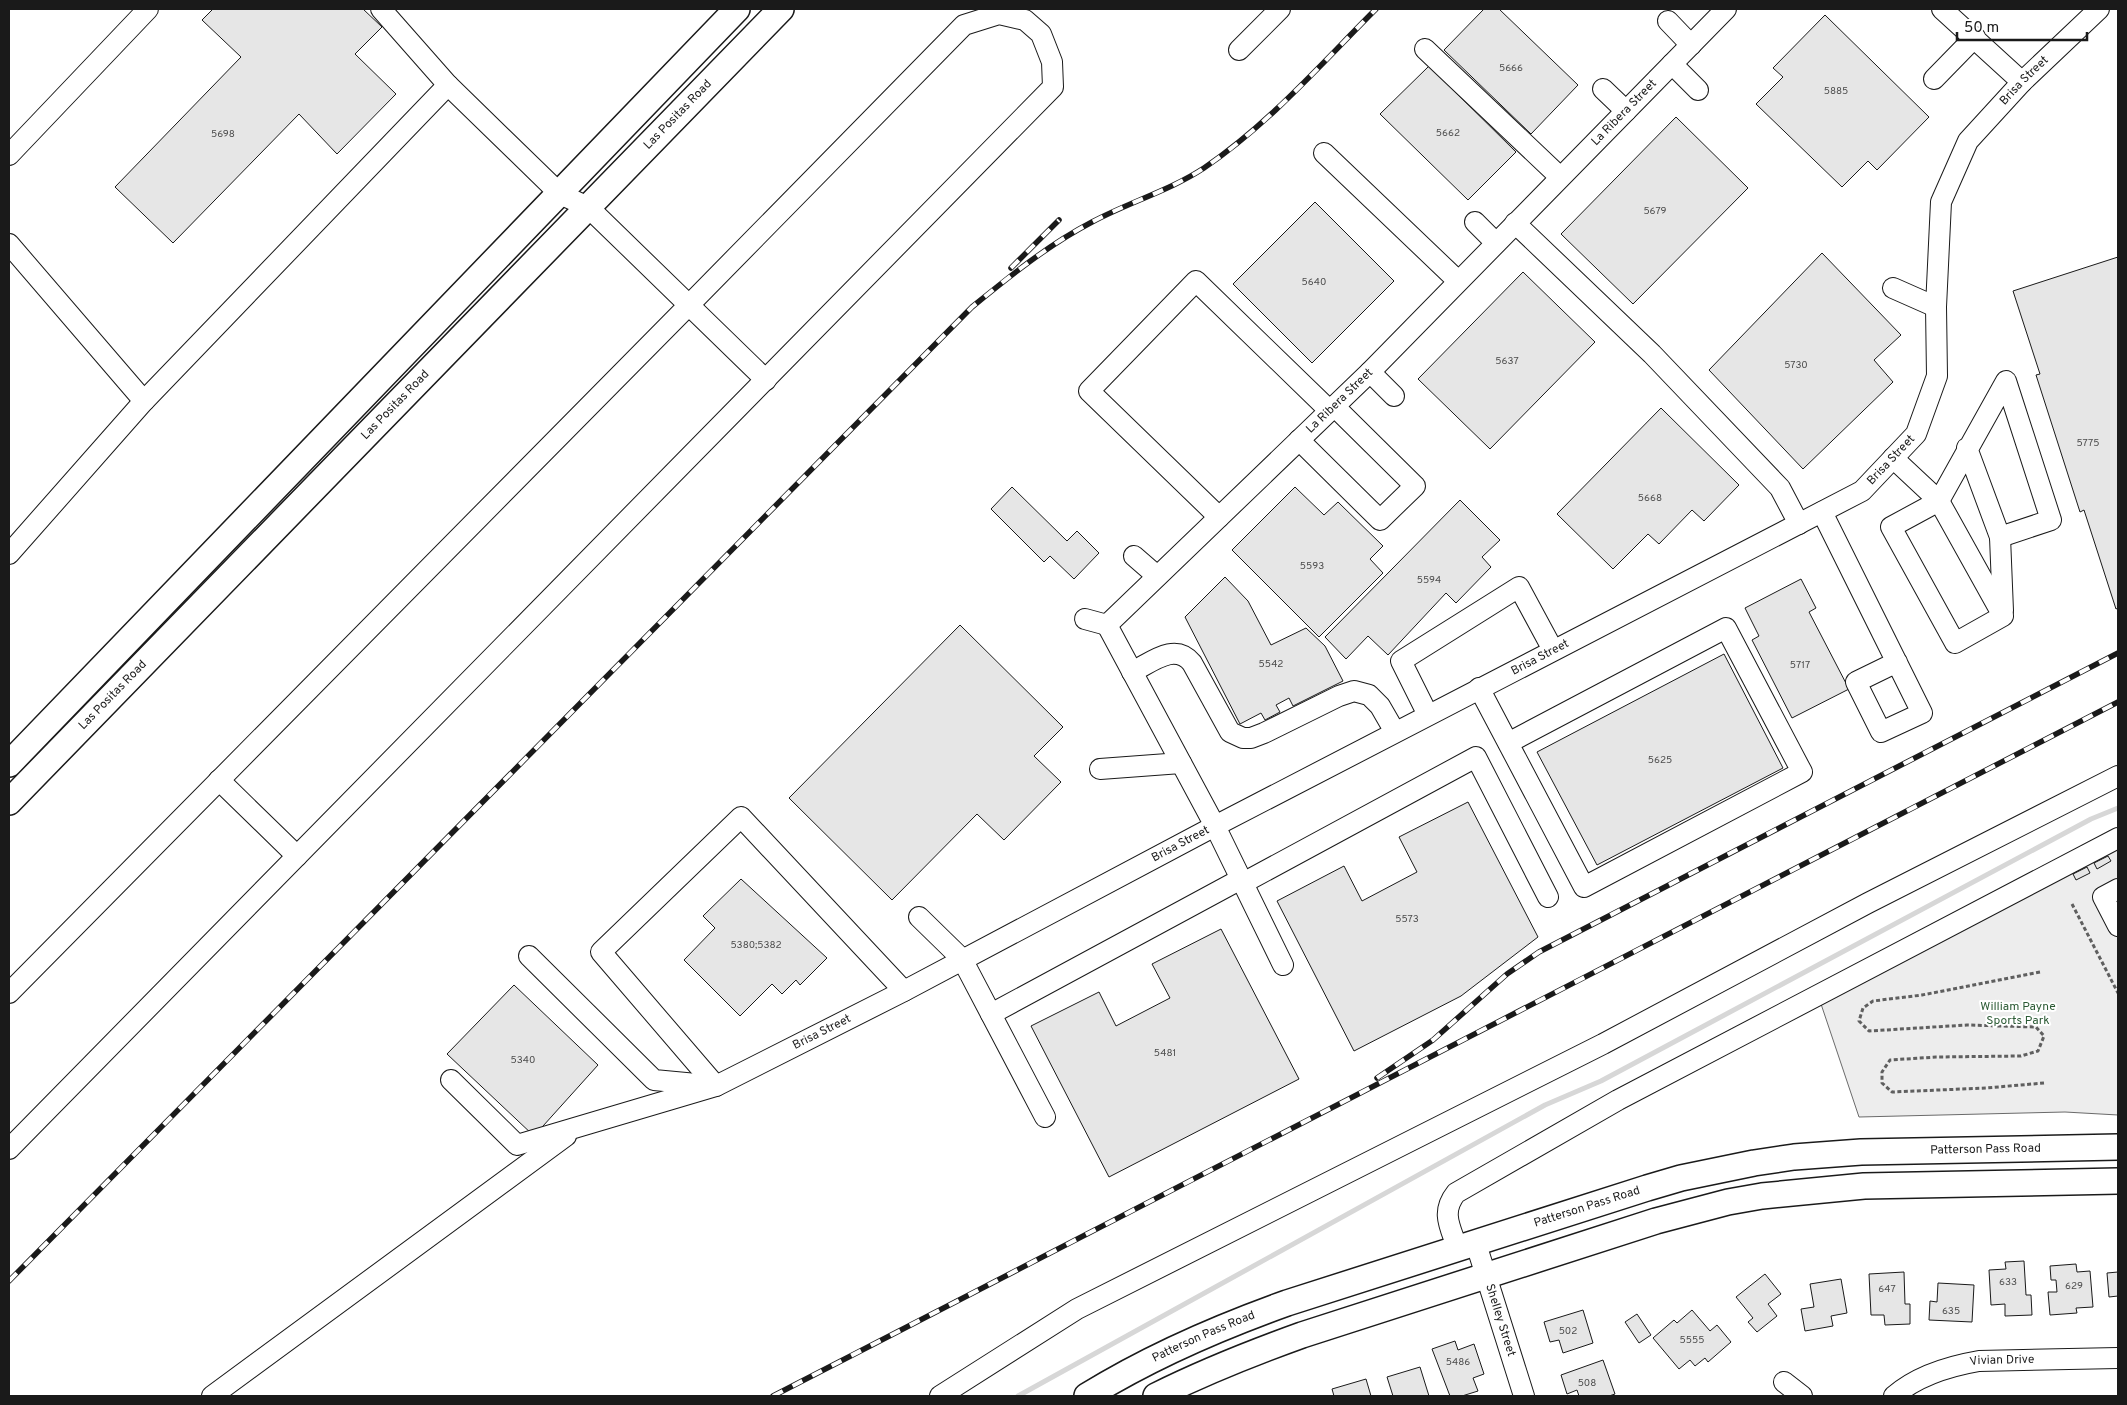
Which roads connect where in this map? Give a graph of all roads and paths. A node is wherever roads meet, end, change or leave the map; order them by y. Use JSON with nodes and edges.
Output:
{"nodes":[{"id":1,"x":148,"y":9,"type":"edge"},
{"id":2,"x":381,"y":9,"type":"edge"},
{"id":3,"x":737,"y":9,"type":"edge"},
{"id":4,"x":781,"y":9,"type":"edge"},
{"id":5,"x":1280,"y":9,"type":"edge"},
{"id":6,"x":1726,"y":9,"type":"edge"},
{"id":7,"x":1942,"y":9,"type":"edge"},
{"id":8,"x":2099,"y":9,"type":"edge"},
{"id":9,"x":1668,"y":21,"type":"dead end"},
{"id":10,"x":1975,"y":37,"type":"junction"},
{"id":11,"x":1691,"y":44,"type":"junction"},
{"id":12,"x":1425,"y":49,"type":"dead end"},
{"id":13,"x":1239,"y":50,"type":"dead end"},
{"id":14,"x":1672,"y":64,"type":"junction"},
{"id":15,"x":1934,"y":78,"type":"dead end"},
{"id":16,"x":2022,"y":82,"type":"junction"},
{"id":17,"x":448,"y":85,"type":"junction"},
{"id":18,"x":1603,"y":89,"type":"dead end"},
{"id":19,"x":1698,"y":90,"type":"dead end"},
{"id":20,"x":1626,"y":111,"type":"junction"},
{"id":21,"x":1324,"y":153,"type":"dead end"},
{"id":22,"x":9,"y":155,"type":"edge"},
{"id":23,"x":1560,"y":177,"type":"junction"},
{"id":24,"x":560,"y":194,"type":"junction"},
{"id":25,"x":588,"y":207,"type":"junction"},
{"id":26,"x":1475,"y":222,"type":"dead end"},
{"id":27,"x":1515,"y":223,"type":"junction"},
{"id":28,"x":1496,"y":242,"type":"junction"},
{"id":29,"x":9,"y":244,"type":"edge"},
{"id":30,"x":1458,"y":281,"type":"junction"},
{"id":31,"x":1893,"y":288,"type":"dead end"},
{"id":32,"x":690,"y":305,"type":"junction"},
{"id":33,"x":1936,"y":307,"type":"junction"},
{"id":34,"x":1370,"y":372,"type":"junction"},
{"id":35,"x":766,"y":380,"type":"junction"},
{"id":36,"x":1394,"y":396,"type":"dead end"},
{"id":37,"x":144,"y":401,"type":"junction"},
{"id":38,"x":1332,"y":408,"type":"junction"},
{"id":39,"x":1299,"y":440,"type":"junction"},
{"id":40,"x":1967,"y":448,"type":"junction"},
{"id":41,"x":1893,"y":458,"type":"junction"},
{"id":42,"x":1939,"y":501,"type":"junction"},
{"id":43,"x":1822,"y":512,"type":"junction"},
{"id":44,"x":1219,"y":517,"type":"junction"},
{"id":45,"x":1799,"y":524,"type":"junction"},
{"id":46,"x":2000,"y":537,"type":"junction"},
{"id":47,"x":9,"y":554,"type":"edge"},
{"id":48,"x":1134,"y":556,"type":"dead end"},
{"id":49,"x":1157,"y":576,"type":"junction"},
{"id":50,"x":2003,"y":616,"type":"junction"},
{"id":51,"x":1085,"y":620,"type":"dead end"},
{"id":52,"x":1107,"y":625,"type":"junction"},
{"id":53,"x":1553,"y":650,"type":"junction"},
{"id":54,"x":1897,"y":662,"type":"dead end"},
{"id":55,"x":1132,"y":672,"type":"junction"},
{"id":56,"x":1479,"y":688,"type":"junction"},
{"id":57,"x":1428,"y":715,"type":"junction"},
{"id":58,"x":1395,"y":732,"type":"junction"},
{"id":59,"x":1508,"y":743,"type":"junction"},
{"id":60,"x":1181,"y":763,"type":"junction"},
{"id":61,"x":9,"y":764,"type":"edge"},
{"id":62,"x":1100,"y":768,"type":"dead end"},
{"id":63,"x":2118,"y":776,"type":"edge"},
{"id":64,"x":219,"y":780,"type":"junction"},
{"id":65,"x":9,"y":802,"type":"edge"},
{"id":66,"x":1215,"y":826,"type":"junction"},
{"id":67,"x":2118,"y":838,"type":"edge"},
{"id":68,"x":297,"y":856,"type":"junction"},
{"id":69,"x":1242,"y":881,"type":"junction"},
{"id":70,"x":2118,"y":889,"type":"edge"},
{"id":71,"x":1548,"y":896,"type":"dead end"},
{"id":72,"x":2072,"y":904,"type":"dead end"},
{"id":73,"x":919,"y":917,"type":"dead end"},
{"id":74,"x":2083,"y":924,"type":"junction"},
{"id":75,"x":2118,"y":926,"type":"edge"},
{"id":76,"x":2079,"y":930,"type":"dead end"},
{"id":77,"x":529,"y":956,"type":"dead end"},
{"id":78,"x":962,"y":958,"type":"junction"},
{"id":79,"x":1283,"y":964,"type":"dead end"},
{"id":80,"x":2040,"y":972,"type":"dead end"},
{"id":81,"x":904,"y":991,"type":"junction"},
{"id":82,"x":9,"y":993,"type":"edge"},
{"id":83,"x":2118,"y":993,"type":"edge"},
{"id":84,"x":991,"y":1014,"type":"junction"},
{"id":85,"x":451,"y":1080,"type":"dead end"},
{"id":86,"x":2044,"y":1083,"type":"dead end"},
{"id":87,"x":716,"y":1086,"type":"junction"},
{"id":88,"x":1045,"y":1117,"type":"dead end"},
{"id":89,"x":577,"y":1127,"type":"junction"},
{"id":90,"x":2118,"y":1147,"type":"edge"},
{"id":91,"x":9,"y":1149,"type":"edge"},
{"id":92,"x":2118,"y":1181,"type":"edge"},
{"id":93,"x":1467,"y":1247,"type":"junction"},
{"id":94,"x":1486,"y":1275,"type":"junction"},
{"id":95,"x":2118,"y":1358,"type":"edge"},
{"id":96,"x":1784,"y":1382,"type":"dead end"},
{"id":97,"x":212,"y":1396,"type":"edge"},
{"id":98,"x":940,"y":1396,"type":"edge"},
{"id":99,"x":1087,"y":1396,"type":"edge"},
{"id":100,"x":1156,"y":1396,"type":"edge"},
{"id":101,"x":1524,"y":1396,"type":"edge"},
{"id":102,"x":1802,"y":1396,"type":"edge"},
{"id":103,"x":1894,"y":1396,"type":"edge"}],
"edges":[{"from":1,"to":22,"type":"street"},
{"from":2,"to":17,"type":"street"},
{"from":3,"to":24,"type":"main road"},
{"from":4,"to":25,"type":"main road","name":"Las Positas Road"},
{"from":5,"to":13,"type":"street"},
{"from":6,"to":11,"type":"street","name":"La Ribera Street"},
{"from":7,"to":10,"type":"street"},
{"from":8,"to":16,"type":"street","name":"Brisa Street"},
{"from":9,"to":11,"type":"street"},
{"from":10,"to":15,"type":"street"},
{"from":10,"to":16,"type":"street"},
{"from":11,"to":14,"type":"street","name":"La Ribera Street"},
{"from":12,"to":23,"type":"street"},
{"from":14,"to":19,"type":"street"},
{"from":14,"to":20,"type":"street","name":"La Ribera Street"},
{"from":16,"to":33,"type":"street","name":"Brisa Street"},
{"from":17,"to":24,"type":"street"},
{"from":17,"to":37,"type":"street"},
{"from":18,"to":20,"type":"street"},
{"from":20,"to":23,"type":"street","name":"La Ribera Street"},
{"from":21,"to":30,"type":"street"},
{"from":23,"to":27,"type":"street","name":"La Ribera Street"},
{"from":24,"to":25,"type":"street"},
{"from":24,"to":61,"type":"main road"},
{"from":25,"to":32,"type":"street"},
{"from":25,"to":65,"type":"main road","name":"Las Positas Road"},
{"from":26,"to":28,"type":"street"},
{"from":27,"to":28,"type":"street","name":"La Ribera Street"},
{"from":27,"to":45,"type":"street"},
{"from":28,"to":30,"type":"street","name":"La Ribera Street"},
{"from":29,"to":37,"type":"street"},
{"from":30,"to":34,"type":"street","name":"La Ribera Street"},
{"from":31,"to":33,"type":"street"},
{"from":32,"to":35,"type":"street"},
{"from":32,"to":35,"type":"street"},
{"from":32,"to":64,"type":"street"},
{"from":33,"to":41,"type":"street","name":"Brisa Street"},
{"from":34,"to":36,"type":"street"},
{"from":34,"to":38,"type":"street","name":"La Ribera Street"},
{"from":35,"to":68,"type":"street"},
{"from":37,"to":47,"type":"street"},
{"from":38,"to":39,"type":"street","name":"La Ribera Street"},
{"from":38,"to":39,"type":"street"},
{"from":38,"to":44,"type":"street"},
{"from":39,"to":44,"type":"street","name":"La Ribera Street"},
{"from":40,"to":42,"type":"street"},
{"from":40,"to":46,"type":"street"},
{"from":40,"to":46,"type":"street"},
{"from":41,"to":42,"type":"street"},
{"from":41,"to":43,"type":"street","name":"Brisa Street"},
{"from":42,"to":50,"type":"street"},
{"from":42,"to":50,"type":"street"},
{"from":43,"to":45,"type":"street","name":"Brisa Street"},
{"from":43,"to":54,"type":"street"},
{"from":44,"to":49,"type":"street","name":"La Ribera Street"},
{"from":45,"to":53,"type":"street","name":"Brisa Street"},
{"from":46,"to":50,"type":"street"},
{"from":48,"to":49,"type":"street"},
{"from":49,"to":52,"type":"street","name":"La Ribera Street"},
{"from":51,"to":52,"type":"street"},
{"from":52,"to":55,"type":"street"},
{"from":53,"to":56,"type":"street","name":"Brisa Street"},
{"from":53,"to":57,"type":"street"},
{"from":55,"to":58,"type":"street"},
{"from":55,"to":60,"type":"street"},
{"from":56,"to":57,"type":"street","name":"Brisa Street"},
{"from":56,"to":59,"type":"street"},
{"from":57,"to":58,"type":"street","name":"Brisa Street"},
{"from":58,"to":66,"type":"street","name":"Brisa Street"},
{"from":59,"to":59,"type":"street"},
{"from":60,"to":62,"type":"street"},
{"from":60,"to":66,"type":"street"},
{"from":63,"to":98,"type":"street"},
{"from":64,"to":68,"type":"street"},
{"from":64,"to":82,"type":"street"},
{"from":66,"to":69,"type":"street"},
{"from":66,"to":78,"type":"street","name":"Brisa Street"},
{"from":67,"to":93,"type":"street","name":"Shelley Street"},
{"from":68,"to":91,"type":"street"},
{"from":69,"to":71,"type":"street"},
{"from":69,"to":79,"type":"street"},
{"from":69,"to":84,"type":"street"},
{"from":70,"to":75,"type":"street"},
{"from":72,"to":74,"type":"path"},
{"from":73,"to":78,"type":"street"},
{"from":74,"to":76,"type":"path"},
{"from":74,"to":83,"type":"path"},
{"from":77,"to":87,"type":"street"},
{"from":78,"to":81,"type":"street","name":"Brisa Street"},
{"from":78,"to":84,"type":"street"},
{"from":80,"to":86,"type":"path"},
{"from":81,"to":87,"type":"street","name":"Brisa Street"},
{"from":81,"to":87,"type":"street"},
{"from":84,"to":88,"type":"street"},
{"from":85,"to":89,"type":"street","name":"Brisa Street"},
{"from":87,"to":89,"type":"street","name":"Brisa Street"},
{"from":89,"to":97,"type":"street"},
{"from":90,"to":93,"type":"main road","name":"Patterson Pass Road"},
{"from":92,"to":94,"type":"main road"},
{"from":93,"to":94,"type":"street","name":"Shelley Street"},
{"from":93,"to":99,"type":"main road","name":"Patterson Pass Road"},
{"from":94,"to":100,"type":"main road"},
{"from":94,"to":101,"type":"street","name":"Shelley Street"},
{"from":95,"to":103,"type":"street","name":"Vivian Drive"},
{"from":96,"to":102,"type":"street"}]}
